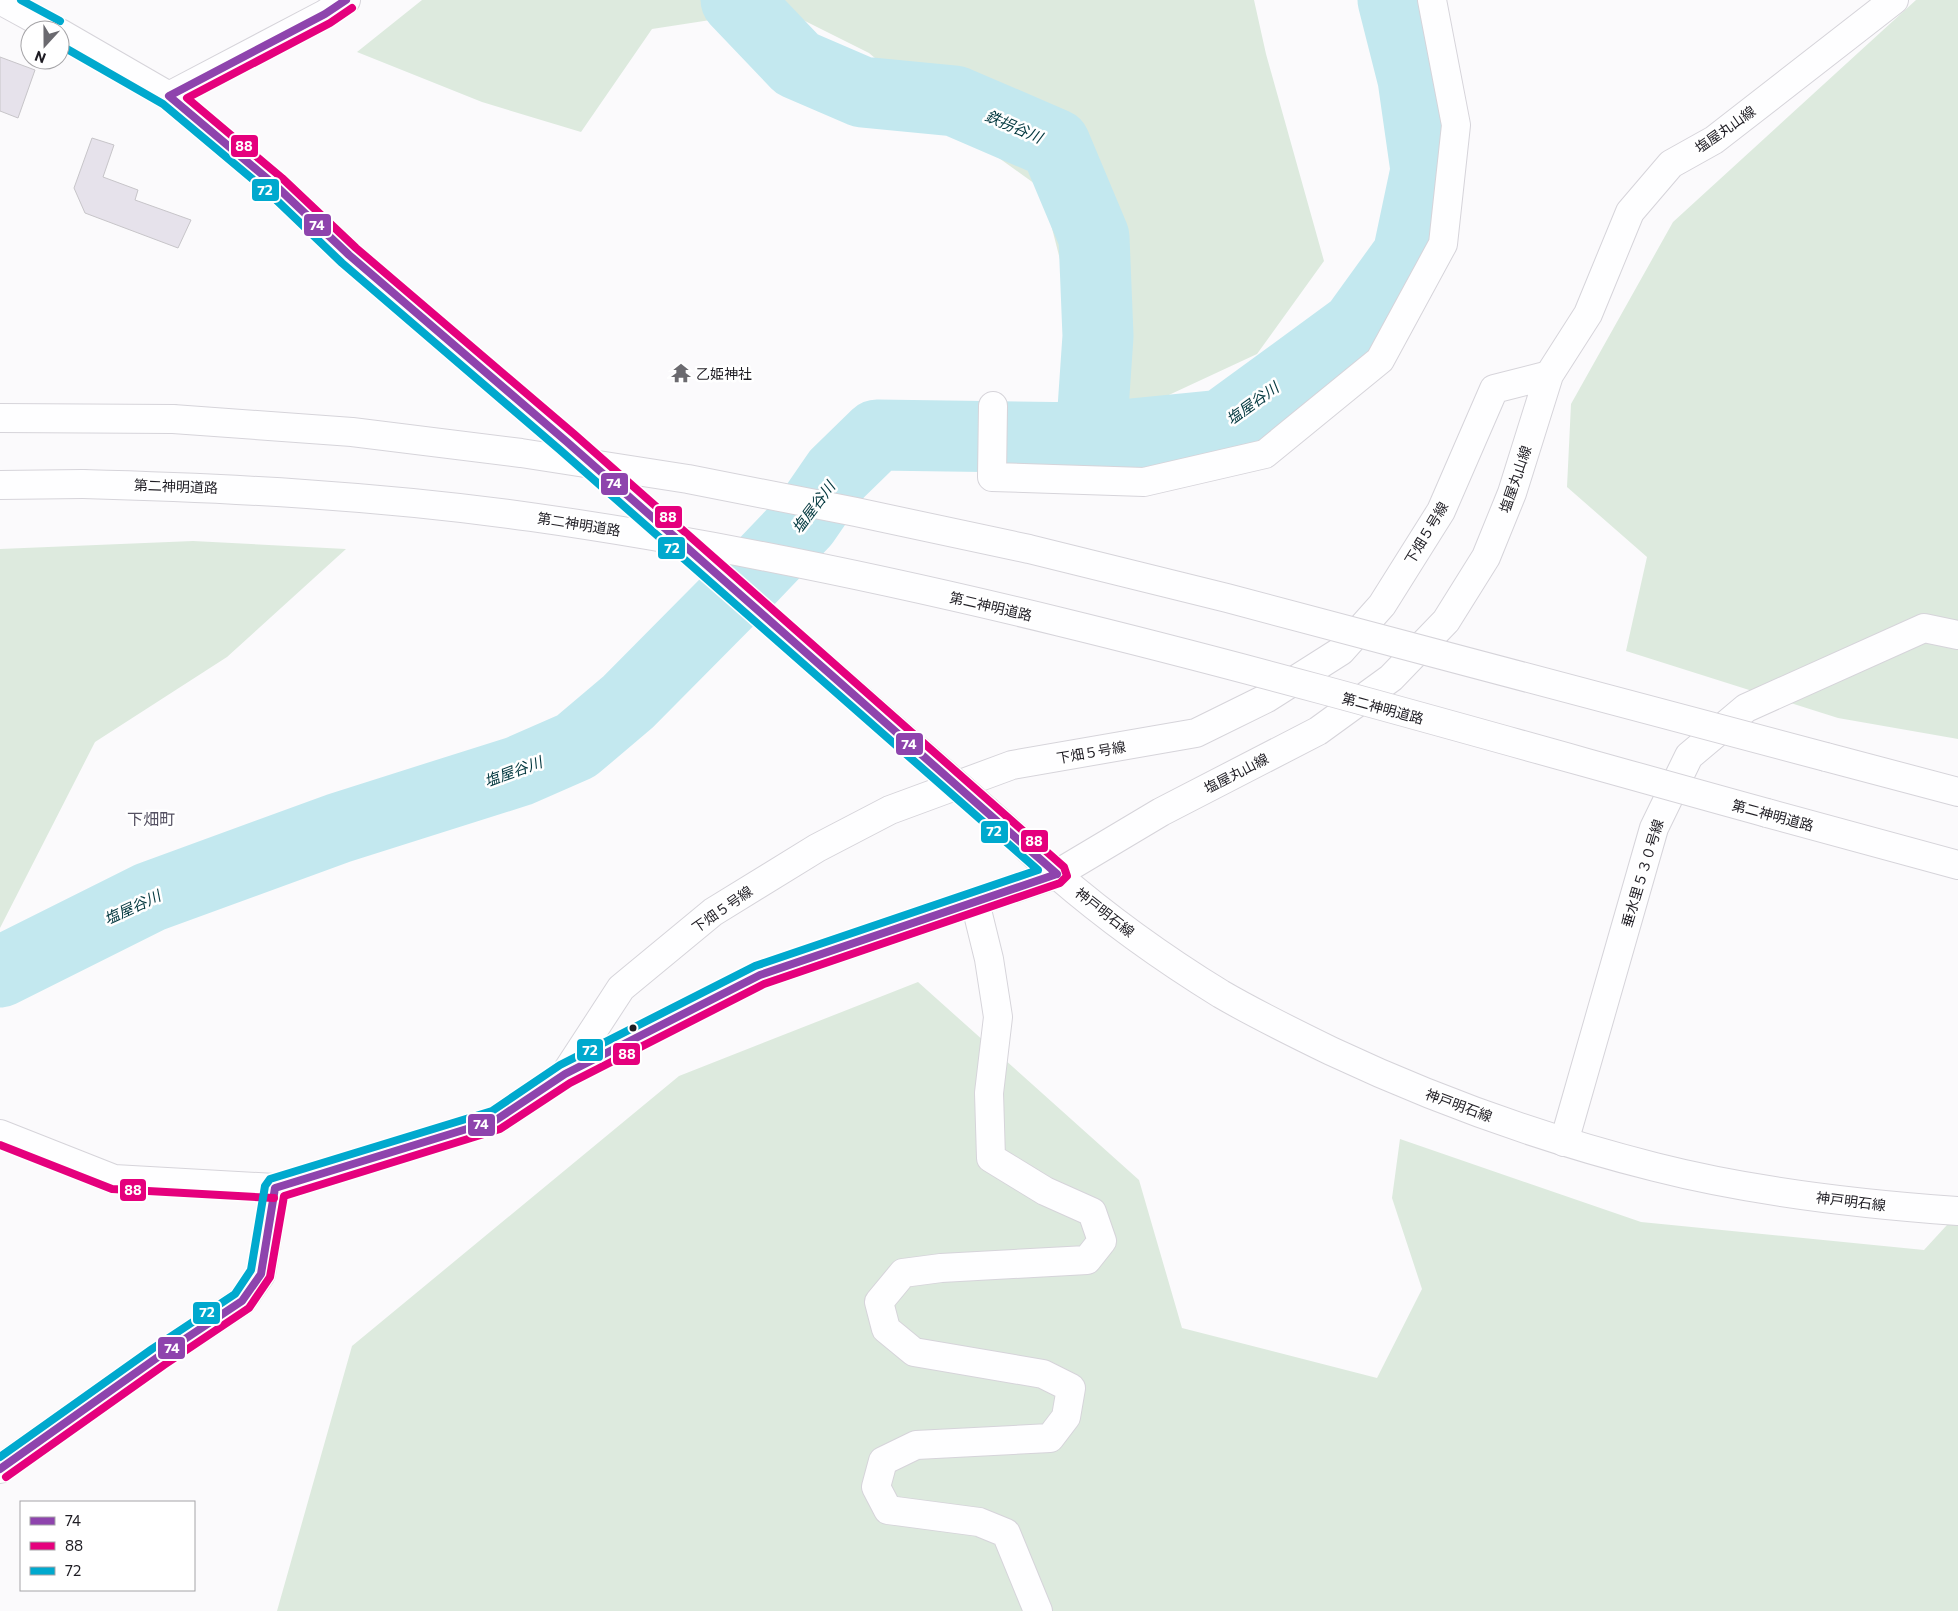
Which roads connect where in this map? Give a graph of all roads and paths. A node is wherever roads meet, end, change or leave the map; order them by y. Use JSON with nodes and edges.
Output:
{"nodes":[{"id":1,"x":0,"y":0,"type":"edge"},
{"id":2,"x":346,"y":0,"type":"edge"},
{"id":3,"x":1432,"y":0,"type":"edge"},
{"id":4,"x":1894,"y":0,"type":"edge"},
{"id":5,"x":37,"y":20,"type":"edge"},
{"id":6,"x":70,"y":39,"type":"edge"},
{"id":7,"x":169,"y":96,"type":"junction"},
{"id":8,"x":1549,"y":375,"type":"junction"},
{"id":9,"x":993,"y":406,"type":"dead end"},
{"id":10,"x":0,"y":418,"type":"edge"},
{"id":11,"x":0,"y":485,"type":"edge"},
{"id":12,"x":1958,"y":635,"type":"edge"},
{"id":13,"x":1958,"y":792,"type":"edge"},
{"id":14,"x":1958,"y":865,"type":"edge"},
{"id":15,"x":1056,"y":874,"type":"junction"},
{"id":16,"x":974,"y":902,"type":"junction"},
{"id":17,"x":565,"y":1074,"type":"junction"},
{"id":18,"x":0,"y":1134,"type":"edge"},
{"id":19,"x":1564,"y":1142,"type":"junction"},
{"id":20,"x":275,"y":1188,"type":"junction"},
{"id":21,"x":1958,"y":1211,"type":"edge"},
{"id":22,"x":0,"y":1469,"type":"edge"},
{"id":23,"x":1038,"y":1611,"type":"edge"}],
"edges":[{"from":1,"to":5,"type":"main road"},
{"from":2,"to":7,"type":"main road"},
{"from":3,"to":9,"type":"main road"},
{"from":4,"to":8,"type":"main road","name":"塩屋丸山線"},
{"from":6,"to":7,"type":"main road","name":"神戸明石線"},
{"from":7,"to":15,"type":"main road","name":"神戸明石線","bridge":true},
{"from":8,"to":15,"type":"main road","name":"塩屋丸山線"},
{"from":8,"to":17,"type":"main road","name":"下畑５号線"},
{"from":10,"to":13,"type":"main road","bridge":true},
{"from":11,"to":14,"type":"main road","name":"第二神明道路","bridge":true},
{"from":12,"to":19,"type":"main road","name":"垂水里５３０号線"},
{"from":15,"to":16,"type":"main road","name":"塩屋丸山線"},
{"from":15,"to":19,"type":"main road","name":"神戸明石線"},
{"from":16,"to":17,"type":"main road","name":"塩屋丸山線"},
{"from":16,"to":23,"type":"main road"},
{"from":17,"to":20,"type":"main road","name":"塩屋丸山線"},
{"from":18,"to":20,"type":"main road","name":"塩屋丸山線"},
{"from":19,"to":21,"type":"main road","name":"神戸明石線"},
{"from":20,"to":22,"type":"main road"}]}
